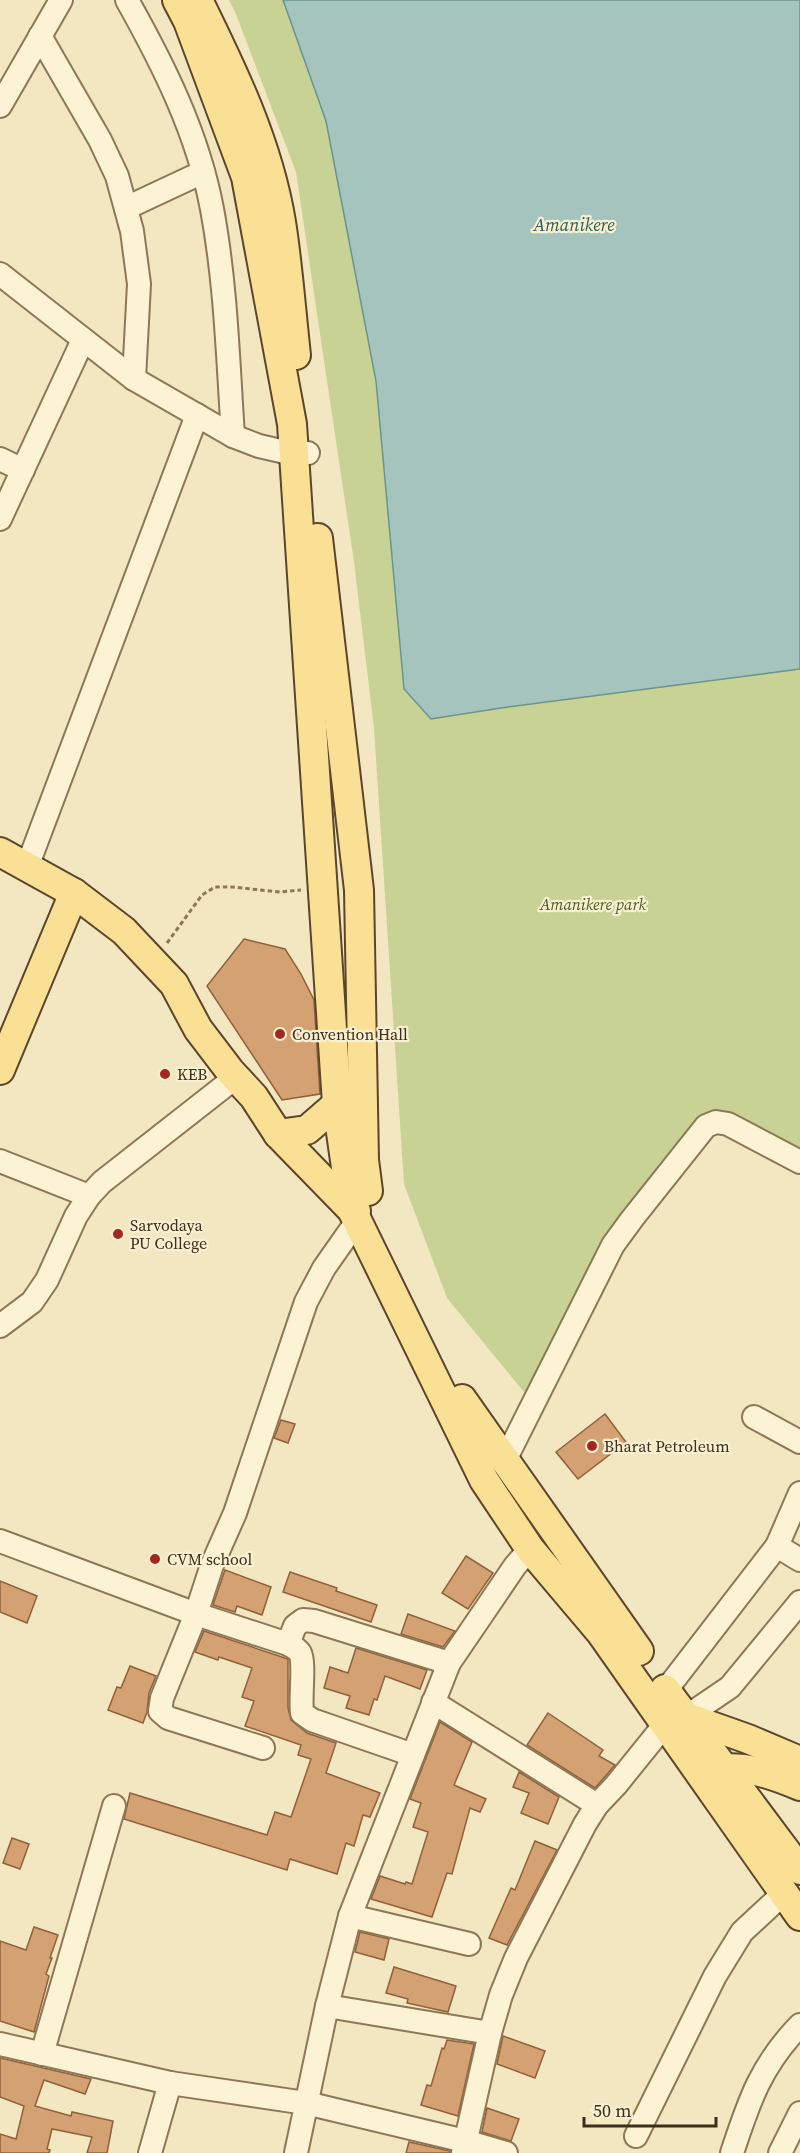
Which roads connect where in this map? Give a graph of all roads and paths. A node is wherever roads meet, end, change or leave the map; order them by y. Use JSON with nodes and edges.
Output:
{"nodes":[{"id":1,"x":61,"y":0,"type":"edge"},
{"id":2,"x":127,"y":0,"type":"edge"},
{"id":3,"x":177,"y":0,"type":"edge"},
{"id":4,"x":198,"y":0,"type":"edge"},
{"id":5,"x":40,"y":36,"type":"junction"},
{"id":6,"x":0,"y":106,"type":"edge"},
{"id":7,"x":202,"y":172,"type":"junction"},
{"id":8,"x":126,"y":208,"type":"junction"},
{"id":9,"x":0,"y":274,"type":"edge"},
{"id":10,"x":83,"y":340,"type":"junction"},
{"id":11,"x":134,"y":379,"type":"junction"},
{"id":12,"x":197,"y":415,"type":"junction"},
{"id":13,"x":233,"y":436,"type":"junction"},
{"id":14,"x":301,"y":454,"type":"junction"},
{"id":15,"x":0,"y":459,"type":"edge"},
{"id":16,"x":23,"y":471,"type":"junction"},
{"id":17,"x":0,"y":519,"type":"edge"},
{"id":18,"x":0,"y":852,"type":"edge"},
{"id":19,"x":27,"y":867,"type":"junction"},
{"id":20,"x":323,"y":888,"type":"junction"},
{"id":21,"x":74,"y":893,"type":"junction"},
{"id":22,"x":150,"y":958,"type":"junction"},
{"id":23,"x":0,"y":1071,"type":"edge"},
{"id":24,"x":236,"y":1077,"type":"junction"},
{"id":25,"x":337,"y":1104,"type":"junction"},
{"id":26,"x":279,"y":1134,"type":"junction"},
{"id":27,"x":0,"y":1161,"type":"edge"},
{"id":28,"x":800,"y":1162,"type":"edge"},
{"id":29,"x":89,"y":1196,"type":"junction"},
{"id":30,"x":362,"y":1216,"type":"junction"},
{"id":31,"x":0,"y":1326,"type":"edge"},
{"id":32,"x":754,"y":1417,"type":"dead end"},
{"id":33,"x":800,"y":1442,"type":"edge"},
{"id":34,"x":504,"y":1461,"type":"junction"},
{"id":35,"x":800,"y":1493,"type":"edge"},
{"id":36,"x":0,"y":1541,"type":"edge"},
{"id":37,"x":777,"y":1546,"type":"junction"},
{"id":38,"x":530,"y":1549,"type":"junction"},
{"id":39,"x":800,"y":1560,"type":"edge"},
{"id":40,"x":800,"y":1602,"type":"edge"},
{"id":41,"x":196,"y":1614,"type":"junction"},
{"id":42,"x":288,"y":1644,"type":"junction"},
{"id":43,"x":449,"y":1663,"type":"junction"},
{"id":44,"x":666,"y":1690,"type":"junction"},
{"id":45,"x":433,"y":1702,"type":"junction"},
{"id":46,"x":676,"y":1720,"type":"junction"},
{"id":47,"x":263,"y":1748,"type":"dead end"},
{"id":48,"x":413,"y":1755,"type":"junction"},
{"id":49,"x":800,"y":1761,"type":"edge"},
{"id":50,"x":712,"y":1770,"type":"junction"},
{"id":51,"x":800,"y":1786,"type":"edge"},
{"id":52,"x":597,"y":1805,"type":"junction"},
{"id":53,"x":114,"y":1806,"type":"dead end"},
{"id":54,"x":792,"y":1881,"type":"edge"},
{"id":55,"x":350,"y":1916,"type":"junction"},
{"id":56,"x":800,"y":1916,"type":"edge"},
{"id":57,"x":469,"y":1944,"type":"dead end"},
{"id":58,"x":327,"y":2006,"type":"junction"},
{"id":59,"x":800,"y":2025,"type":"edge"},
{"id":60,"x":490,"y":2033,"type":"junction"},
{"id":61,"x":0,"y":2044,"type":"edge"},
{"id":62,"x":42,"y":2054,"type":"junction"},
{"id":63,"x":170,"y":2083,"type":"junction"},
{"id":64,"x":306,"y":2103,"type":"junction"},
{"id":65,"x":800,"y":2113,"type":"edge"},
{"id":66,"x":636,"y":2136,"type":"dead end"},
{"id":67,"x":464,"y":2147,"type":"edge"},
{"id":68,"x":150,"y":2153,"type":"edge"},
{"id":69,"x":296,"y":2153,"type":"edge"},
{"id":70,"x":506,"y":2153,"type":"edge"},
{"id":71,"x":732,"y":2153,"type":"edge"},
{"id":72,"x":780,"y":2153,"type":"edge"}],
"edges":[{"from":1,"to":5,"type":"street"},
{"from":2,"to":7,"type":"street"},
{"from":3,"to":14,"type":"main road"},
{"from":4,"to":14,"type":"main road"},
{"from":5,"to":6,"type":"street"},
{"from":5,"to":8,"type":"street"},
{"from":7,"to":8,"type":"street"},
{"from":7,"to":13,"type":"street"},
{"from":8,"to":11,"type":"street"},
{"from":9,"to":10,"type":"street"},
{"from":10,"to":11,"type":"street"},
{"from":10,"to":16,"type":"street"},
{"from":11,"to":12,"type":"street"},
{"from":12,"to":13,"type":"street"},
{"from":12,"to":19,"type":"street"},
{"from":13,"to":14,"type":"street"},
{"from":14,"to":20,"type":"main road"},
{"from":14,"to":30,"type":"main road"},
{"from":15,"to":16,"type":"street"},
{"from":16,"to":17,"type":"street"},
{"from":18,"to":19,"type":"main road"},
{"from":19,"to":21,"type":"main road"},
{"from":20,"to":22,"type":"path"},
{"from":20,"to":25,"type":"main road"},
{"from":21,"to":22,"type":"main road"},
{"from":21,"to":23,"type":"main road"},
{"from":22,"to":24,"type":"main road"},
{"from":24,"to":26,"type":"main road"},
{"from":24,"to":29,"type":"street"},
{"from":25,"to":26,"type":"main road"},
{"from":25,"to":30,"type":"main road"},
{"from":26,"to":30,"type":"main road"},
{"from":27,"to":29,"type":"street"},
{"from":28,"to":34,"type":"street"},
{"from":29,"to":31,"type":"street"},
{"from":30,"to":34,"type":"main road"},
{"from":30,"to":38,"type":"main road"},
{"from":30,"to":41,"type":"street"},
{"from":32,"to":33,"type":"street"},
{"from":34,"to":44,"type":"main road"},
{"from":35,"to":37,"type":"street"},
{"from":36,"to":41,"type":"street"},
{"from":37,"to":39,"type":"street"},
{"from":37,"to":44,"type":"street"},
{"from":38,"to":43,"type":"street"},
{"from":38,"to":46,"type":"main road"},
{"from":40,"to":46,"type":"street"},
{"from":41,"to":42,"type":"street"},
{"from":41,"to":47,"type":"street"},
{"from":42,"to":43,"type":"street"},
{"from":42,"to":48,"type":"street"},
{"from":43,"to":45,"type":"street"},
{"from":44,"to":46,"type":"main road"},
{"from":45,"to":48,"type":"street"},
{"from":45,"to":52,"type":"street"},
{"from":46,"to":49,"type":"main road"},
{"from":46,"to":50,"type":"main road"},
{"from":46,"to":52,"type":"street"},
{"from":48,"to":55,"type":"street"},
{"from":50,"to":51,"type":"main road"},
{"from":50,"to":54,"type":"main road"},
{"from":52,"to":60,"type":"street"},
{"from":53,"to":62,"type":"street"},
{"from":54,"to":56,"type":"main road"},
{"from":54,"to":66,"type":"street"},
{"from":55,"to":57,"type":"street"},
{"from":55,"to":58,"type":"street"},
{"from":58,"to":60,"type":"street"},
{"from":58,"to":64,"type":"street"},
{"from":59,"to":71,"type":"street"},
{"from":60,"to":67,"type":"street"},
{"from":61,"to":62,"type":"street"},
{"from":62,"to":63,"type":"street"},
{"from":63,"to":64,"type":"street"},
{"from":63,"to":68,"type":"street"},
{"from":64,"to":67,"type":"street"},
{"from":64,"to":69,"type":"street"},
{"from":65,"to":72,"type":"street"},
{"from":67,"to":70,"type":"street"}]}
